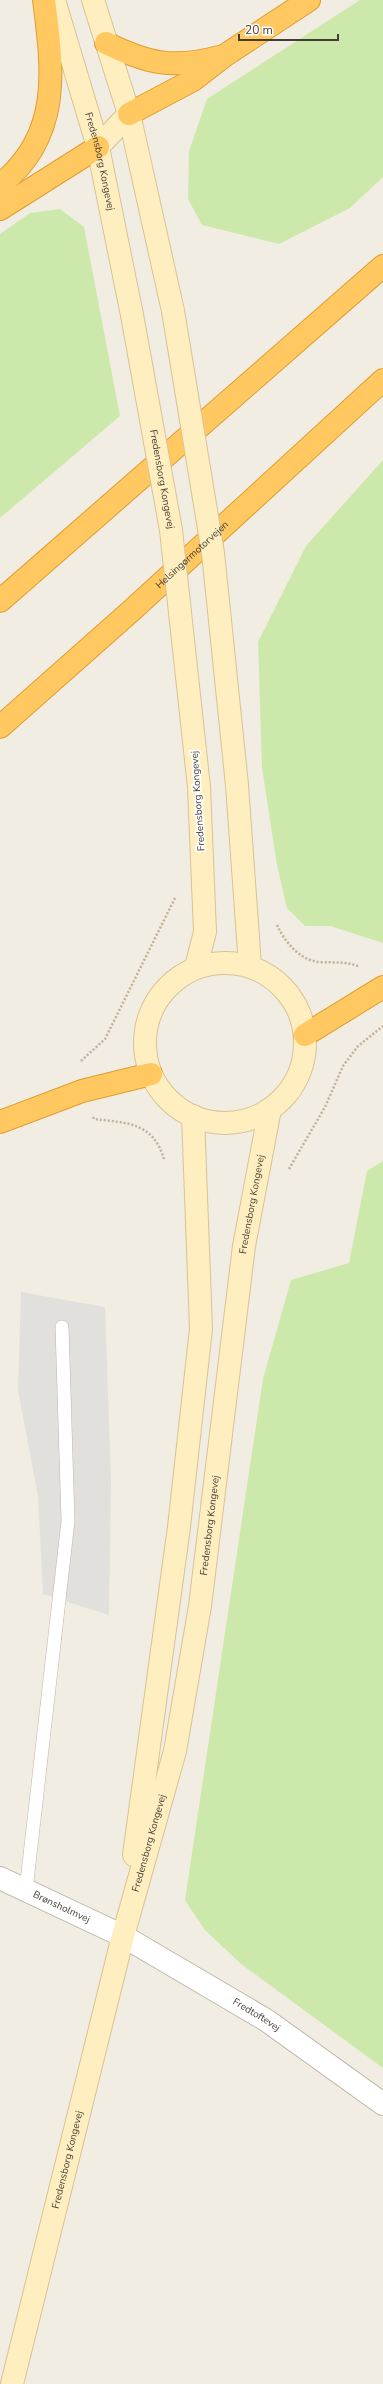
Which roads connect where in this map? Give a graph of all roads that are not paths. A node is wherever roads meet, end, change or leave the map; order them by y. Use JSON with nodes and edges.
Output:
{"nodes":[{"id":1,"x":44,"y":0,"type":"edge"},
{"id":2,"x":54,"y":0,"type":"edge"},
{"id":3,"x":93,"y":0,"type":"edge"},
{"id":4,"x":309,"y":0,"type":"edge"},
{"id":5,"x":106,"y":42,"type":"junction"},
{"id":6,"x":224,"y":56,"type":"junction"},
{"id":7,"x":129,"y":114,"type":"junction"},
{"id":8,"x":98,"y":147,"type":"junction"},
{"id":9,"x":0,"y":185,"type":"edge"},
{"id":10,"x":0,"y":210,"type":"edge"},
{"id":11,"x":383,"y":266,"type":"edge"},
{"id":12,"x":383,"y":380,"type":"edge"},
{"id":13,"x":0,"y":601,"type":"edge"},
{"id":14,"x":0,"y":727,"type":"edge"},
{"id":15,"x":250,"y":966,"type":"junction"},
{"id":16,"x":196,"y":967,"type":"junction"},
{"id":17,"x":379,"y":989,"type":"edge"},
{"id":18,"x":305,"y":1035,"type":"junction"},
{"id":19,"x":151,"y":1074,"type":"junction"},
{"id":20,"x":270,"y":1109,"type":"junction"},
{"id":21,"x":193,"y":1116,"type":"junction"},
{"id":22,"x":0,"y":1122,"type":"edge"},
{"id":23,"x":62,"y":1327,"type":"dead end"},
{"id":24,"x":0,"y":1878,"type":"edge"},
{"id":25,"x":26,"y":1890,"type":"junction"},
{"id":26,"x":123,"y":1936,"type":"junction"},
{"id":27,"x":383,"y":2104,"type":"edge"},
{"id":28,"x":12,"y":2384,"type":"edge"}],
"edges":[{"from":1,"to":9,"type":"highway"},
{"from":2,"to":8,"type":"street","name":"Fredensborg Kongevej"},
{"from":3,"to":5,"type":"street"},
{"from":4,"to":6,"type":"highway"},
{"from":5,"to":6,"type":"highway"},
{"from":5,"to":7,"type":"street"},
{"from":6,"to":7,"type":"highway"},
{"from":7,"to":8,"type":"street"},
{"from":7,"to":15,"type":"street","bridge":true},
{"from":8,"to":10,"type":"highway"},
{"from":8,"to":16,"type":"street","name":"Fredensborg Kongevej","bridge":true},
{"from":11,"to":13,"type":"highway"},
{"from":12,"to":14,"type":"highway","name":"Helsingørmotorvejen"},
{"from":15,"to":16,"type":"street"},
{"from":15,"to":18,"type":"street"},
{"from":16,"to":19,"type":"street"},
{"from":17,"to":18,"type":"highway"},
{"from":18,"to":20,"type":"street"},
{"from":19,"to":21,"type":"street"},
{"from":19,"to":22,"type":"highway"},
{"from":20,"to":21,"type":"street"},
{"from":20,"to":26,"type":"street","name":"Fredensborg Kongevej"},
{"from":21,"to":26,"type":"street","name":"Fredensborg Kongevej"},
{"from":23,"to":25,"type":"lane"},
{"from":24,"to":25,"type":"street","name":"Brønsholmvej"},
{"from":25,"to":26,"type":"street","name":"Brønsholmvej"},
{"from":26,"to":27,"type":"street","name":"Fredtoftevej"},
{"from":26,"to":28,"type":"street","name":"Fredensborg Kongevej"}]}
